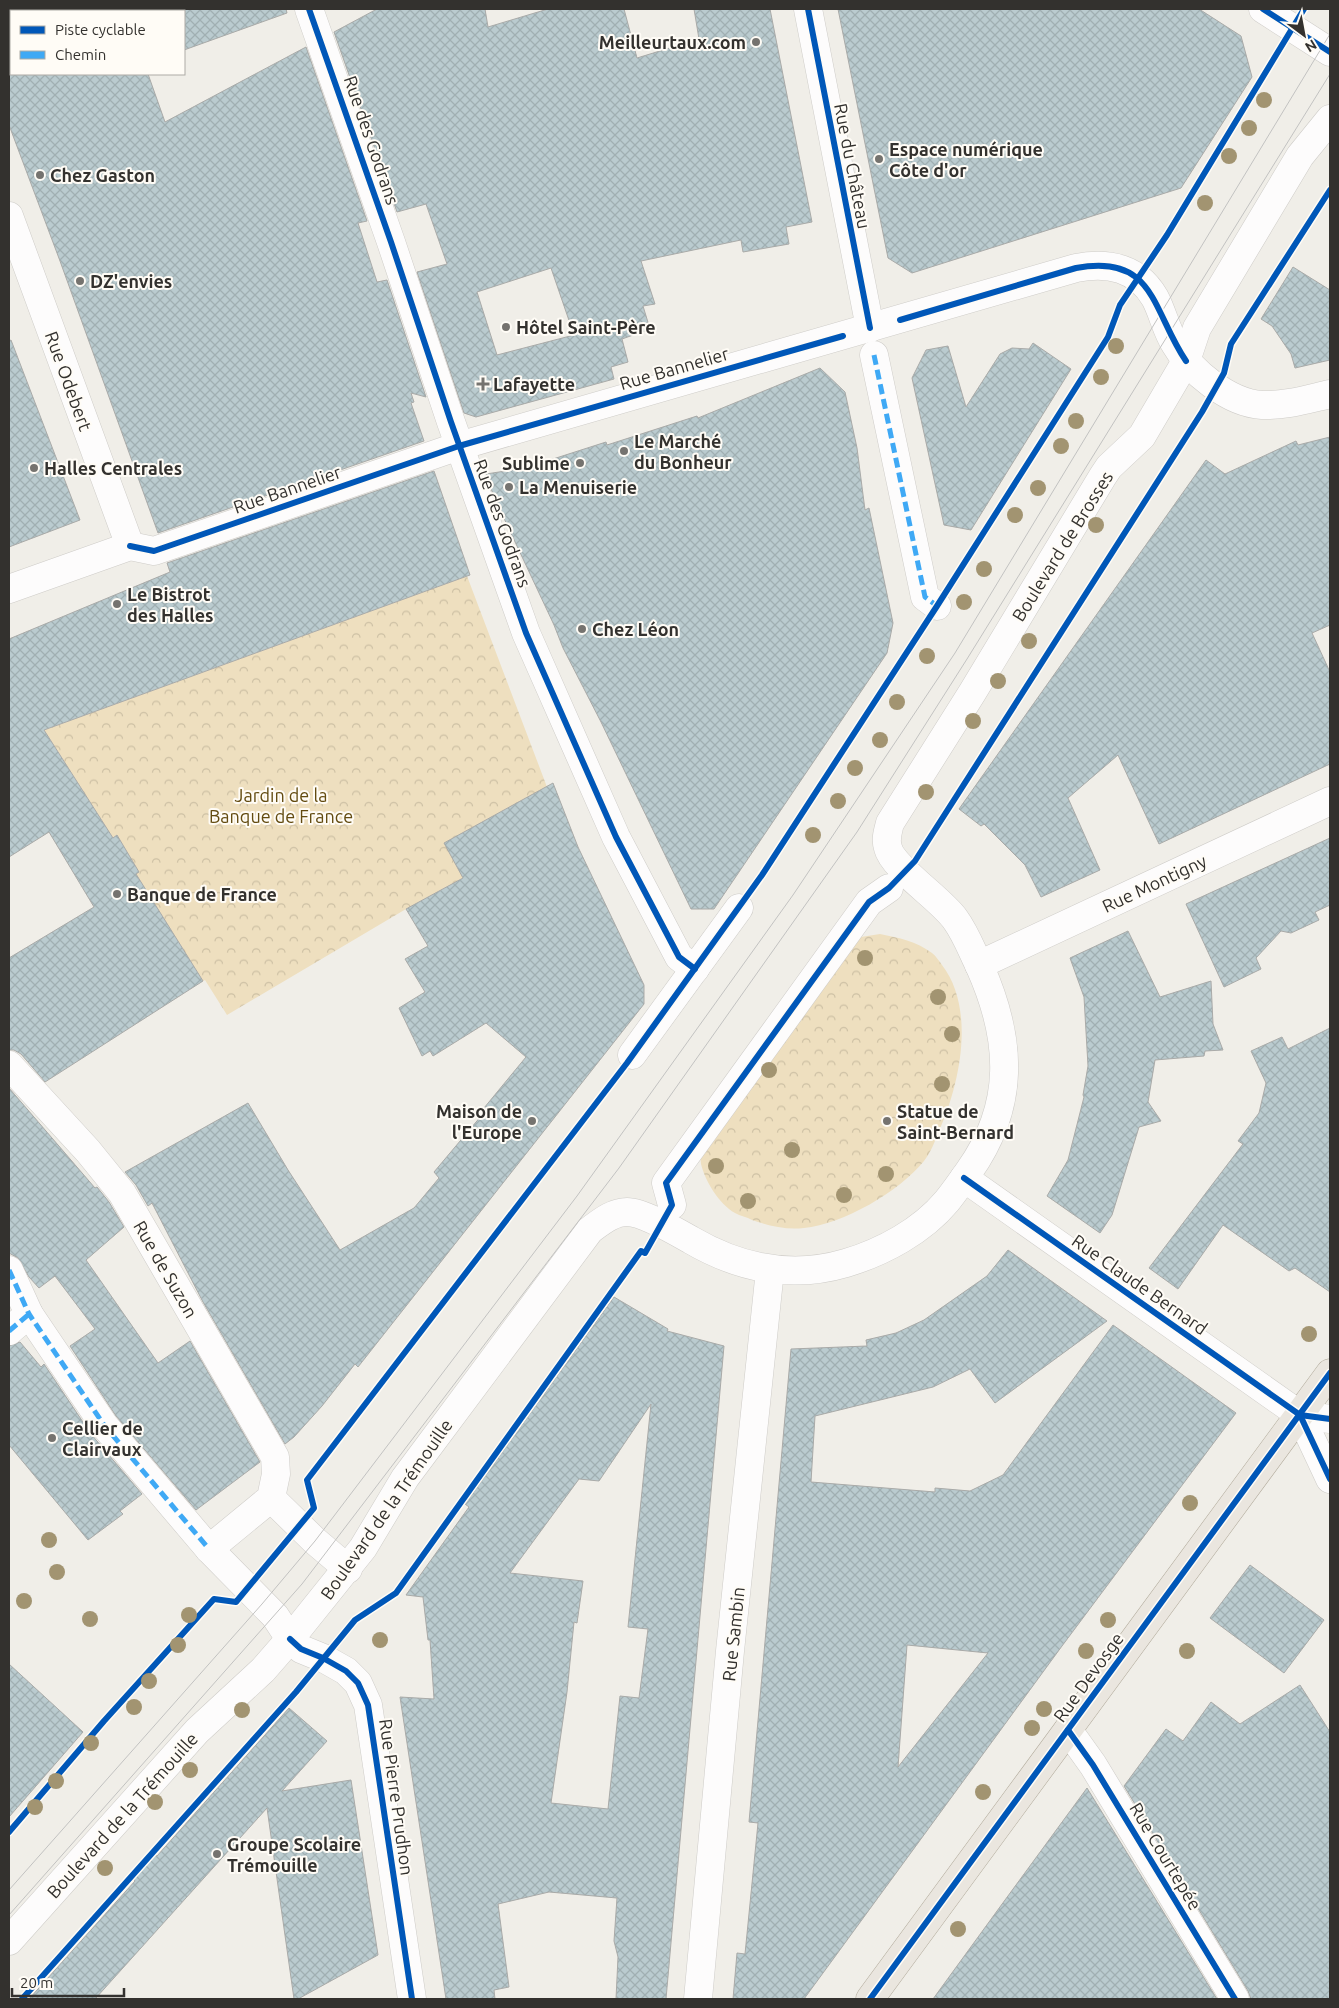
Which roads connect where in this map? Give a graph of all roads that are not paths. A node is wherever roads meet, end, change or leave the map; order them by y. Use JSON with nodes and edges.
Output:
{"nodes":[{"id":1,"x":310,"y":9,"type":"edge"},
{"id":2,"x":808,"y":9,"type":"edge"},
{"id":3,"x":1263,"y":9,"type":"edge"},
{"id":4,"x":1330,"y":52,"type":"edge"},
{"id":5,"x":1330,"y":119,"type":"edge"},
{"id":6,"x":9,"y":216,"type":"edge"},
{"id":7,"x":872,"y":341,"type":"junction"},
{"id":8,"x":1186,"y":361,"type":"junction"},
{"id":9,"x":1330,"y":394,"type":"edge"},
{"id":10,"x":459,"y":446,"type":"junction"},
{"id":11,"x":130,"y":546,"type":"junction"},
{"id":12,"x":9,"y":589,"type":"edge"},
{"id":13,"x":937,"y":606,"type":"dead end"},
{"id":14,"x":1330,"y":801,"type":"edge"},
{"id":15,"x":890,"y":823,"type":"joint"},
{"id":16,"x":889,"y":888,"type":"dead end"},
{"id":17,"x":739,"y":908,"type":"dead end"},
{"id":18,"x":979,"y":965,"type":"junction"},
{"id":19,"x":695,"y":969,"type":"junction"},
{"id":20,"x":632,"y":1055,"type":"dead end"},
{"id":21,"x":9,"y":1065,"type":"edge"},
{"id":22,"x":964,"y":1178,"type":"junction"},
{"id":23,"x":667,"y":1215,"type":"junction"},
{"id":24,"x":9,"y":1270,"type":"edge"},
{"id":25,"x":770,"y":1270,"type":"junction"},
{"id":26,"x":19,"y":1322,"type":"edge"},
{"id":27,"x":1330,"y":1373,"type":"edge"},
{"id":28,"x":1300,"y":1415,"type":"junction"},
{"id":29,"x":1330,"y":1419,"type":"edge"},
{"id":30,"x":1330,"y":1479,"type":"edge"},
{"id":31,"x":271,"y":1498,"type":"junction"},
{"id":32,"x":209,"y":1549,"type":"junction"},
{"id":33,"x":348,"y":1569,"type":"junction"},
{"id":34,"x":290,"y":1639,"type":"junction"},
{"id":35,"x":1068,"y":1730,"type":"junction"},
{"id":36,"x":9,"y":1942,"type":"edge"},
{"id":37,"x":412,"y":1999,"type":"edge"},
{"id":38,"x":698,"y":1999,"type":"edge"},
{"id":39,"x":870,"y":1999,"type":"edge"},
{"id":40,"x":1235,"y":1999,"type":"edge"}],
"edges":[{"from":1,"to":10,"type":"street","name":"Rue des Godrans"},
{"from":2,"to":7,"type":"street","name":"Rue du Château"},
{"from":3,"to":4,"type":"street"},
{"from":5,"to":8,"type":"street","name":"Boulevard de Brosses"},
{"from":6,"to":11,"type":"street","name":"Rue Odebert"},
{"from":7,"to":8,"type":"street","name":"Rue Bannelier"},
{"from":7,"to":10,"type":"street","name":"Rue Bannelier"},
{"from":7,"to":13,"type":"street","name":"Rue du Château"},
{"from":8,"to":9,"type":"street","name":"Rue Bannelier"},
{"from":8,"to":15,"type":"street","name":"Boulevard de Brosses"},
{"from":10,"to":11,"type":"street","name":"Rue Bannelier"},
{"from":10,"to":19,"type":"street","name":"Rue des Godrans"},
{"from":11,"to":12,"type":"street"},
{"from":14,"to":18,"type":"street","name":"Rue Montigny"},
{"from":15,"to":18,"type":"street","name":"Boulevard de la Trémouille"},
{"from":16,"to":23,"type":"street"},
{"from":17,"to":19,"type":"street"},
{"from":18,"to":22,"type":"street","name":"Boulevard de la Trémouille"},
{"from":19,"to":20,"type":"street"},
{"from":21,"to":31,"type":"street","name":"Rue de Suzon"},
{"from":22,"to":25,"type":"street","name":"Boulevard de la Trémouille"},
{"from":22,"to":28,"type":"street","name":"Rue Claude Bernard"},
{"from":23,"to":25,"type":"street","name":"Boulevard de la Trémouille"},
{"from":23,"to":33,"type":"street","name":"Boulevard de la Trémouille"},
{"from":24,"to":26,"type":"street"},
{"from":25,"to":38,"type":"street","name":"Rue Sambin"},
{"from":26,"to":32,"type":"street"},
{"from":27,"to":28,"type":"main road","name":"Rue Devosge"},
{"from":28,"to":29,"type":"street"},
{"from":28,"to":30,"type":"street"},
{"from":28,"to":35,"type":"main road","name":"Rue Devosge"},
{"from":31,"to":32,"type":"street"},
{"from":31,"to":33,"type":"street"},
{"from":32,"to":34,"type":"street"},
{"from":33,"to":34,"type":"street","name":"Boulevard de la Trémouille"},
{"from":34,"to":36,"type":"street","name":"Boulevard de la Trémouille"},
{"from":34,"to":37,"type":"street","name":"Rue Pierre Prudhon"},
{"from":35,"to":39,"type":"main road","name":"Rue Devosge"},
{"from":35,"to":40,"type":"street","name":"Rue Courtepée"}]}
